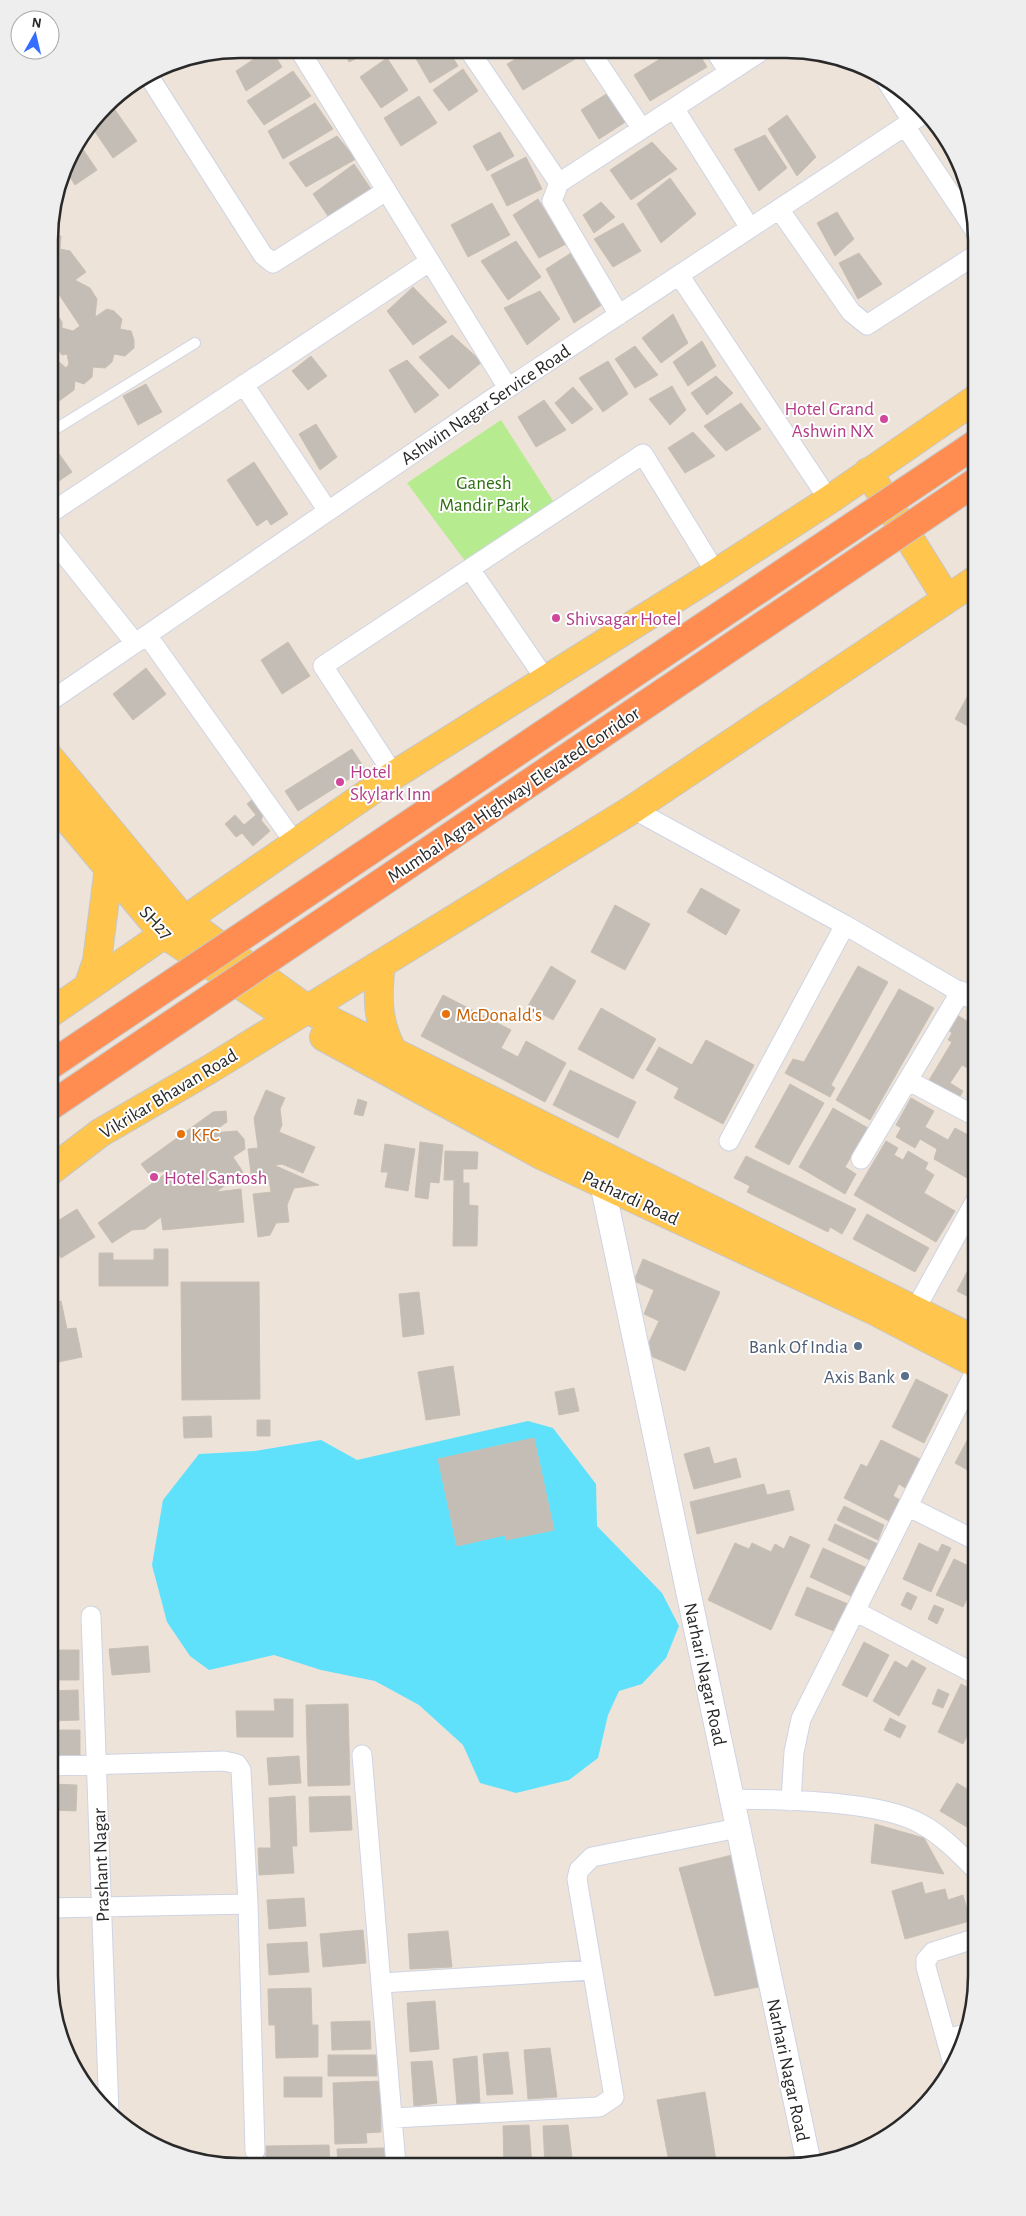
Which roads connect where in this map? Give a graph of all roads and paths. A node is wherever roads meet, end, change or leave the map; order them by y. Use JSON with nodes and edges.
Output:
{"nodes":[{"id":1,"x":305,"y":58,"type":"edge"},
{"id":2,"x":474,"y":58,"type":"edge"},
{"id":3,"x":595,"y":58,"type":"edge"},
{"id":4,"x":720,"y":58,"type":"edge"},
{"id":5,"x":751,"y":58,"type":"edge"},
{"id":6,"x":729,"y":72,"type":"junction"},
{"id":7,"x":152,"y":80,"type":"edge"},
{"id":8,"x":896,"y":94,"type":"edge"},
{"id":9,"x":674,"y":108,"type":"junction"},
{"id":10,"x":914,"y":120,"type":"edge"},
{"id":11,"x":642,"y":129,"type":"junction"},
{"id":12,"x":559,"y":183,"type":"junction"},
{"id":13,"x":386,"y":191,"type":"junction"},
{"id":14,"x":779,"y":209,"type":"junction"},
{"id":15,"x":967,"y":216,"type":"edge"},
{"id":16,"x":750,"y":228,"type":"junction"},
{"id":17,"x":968,"y":261,"type":"edge"},
{"id":18,"x":429,"y":262,"type":"junction"},
{"id":19,"x":679,"y":275,"type":"junction"},
{"id":20,"x":619,"y":315,"type":"junction"},
{"id":21,"x":194,"y":343,"type":"dead end"},
{"id":22,"x":244,"y":385,"type":"junction"},
{"id":23,"x":508,"y":388,"type":"junction"},
{"id":24,"x":968,"y":404,"type":"edge"},
{"id":25,"x":58,"y":427,"type":"edge"},
{"id":26,"x":968,"y":449,"type":"edge"},
{"id":27,"x":868,"y":472,"type":"junction"},
{"id":28,"x":968,"y":487,"type":"edge"},
{"id":29,"x":828,"y":500,"type":"junction"},
{"id":30,"x":58,"y":508,"type":"edge"},
{"id":31,"x":328,"y":511,"type":"junction"},
{"id":32,"x":58,"y":545,"type":"edge"},
{"id":33,"x":470,"y":569,"type":"junction"},
{"id":34,"x":716,"y":573,"type":"junction"},
{"id":35,"x":968,"y":585,"type":"edge"},
{"id":36,"x":947,"y":599,"type":"junction"},
{"id":37,"x":141,"y":639,"type":"junction"},
{"id":38,"x":546,"y":680,"type":"junction"},
{"id":39,"x":58,"y":696,"type":"edge"},
{"id":40,"x":58,"y":769,"type":"edge"},
{"id":41,"x":394,"y":775,"type":"junction"},
{"id":42,"x":58,"y":807,"type":"edge"},
{"id":43,"x":633,"y":809,"type":"junction"},
{"id":44,"x":296,"y":843,"type":"junction"},
{"id":45,"x":109,"y":867,"type":"junction"},
{"id":46,"x":845,"y":926,"type":"junction"},
{"id":47,"x":174,"y":927,"type":"junction"},
{"id":48,"x":381,"y":964,"type":"junction"},
{"id":49,"x":88,"y":987,"type":"junction"},
{"id":50,"x":961,"y":991,"type":"junction"},
{"id":51,"x":968,"y":996,"type":"edge"},
{"id":52,"x":58,"y":1008,"type":"edge"},
{"id":53,"x":299,"y":1014,"type":"junction"},
{"id":54,"x":392,"y":1050,"type":"junction"},
{"id":55,"x":58,"y":1060,"type":"edge"},
{"id":56,"x":909,"y":1081,"type":"junction"},
{"id":57,"x":58,"y":1101,"type":"edge"},
{"id":58,"x":968,"y":1112,"type":"edge"},
{"id":59,"x":729,"y":1141,"type":"dead end"},
{"id":60,"x":606,"y":1157,"type":"junction"},
{"id":61,"x":860,"y":1158,"type":"dead end"},
{"id":62,"x":58,"y":1165,"type":"edge"},
{"id":63,"x":602,"y":1183,"type":"junction"},
{"id":64,"x":968,"y":1214,"type":"edge"},
{"id":65,"x":910,"y":1319,"type":"junction"},
{"id":66,"x":968,"y":1338,"type":"edge"},
{"id":67,"x":968,"y":1358,"type":"edge"},
{"id":68,"x":968,"y":1386,"type":"edge"},
{"id":69,"x":909,"y":1507,"type":"junction"},
{"id":70,"x":968,"y":1536,"type":"edge"},
{"id":71,"x":855,"y":1611,"type":"junction"},
{"id":72,"x":91,"y":1616,"type":"dead end"},
{"id":73,"x":968,"y":1670,"type":"edge"},
{"id":74,"x":362,"y":1755,"type":"dead end"},
{"id":75,"x":96,"y":1764,"type":"junction"},
{"id":76,"x":58,"y":1766,"type":"edge"},
{"id":77,"x":732,"y":1799,"type":"junction"},
{"id":78,"x":791,"y":1801,"type":"junction"},
{"id":79,"x":738,"y":1828,"type":"junction"},
{"id":80,"x":968,"y":1861,"type":"edge"},
{"id":81,"x":248,"y":1904,"type":"junction"},
{"id":82,"x":101,"y":1907,"type":"junction"},
{"id":83,"x":58,"y":1908,"type":"edge"},
{"id":84,"x":968,"y":1941,"type":"edge"},
{"id":85,"x":591,"y":1970,"type":"junction"},
{"id":86,"x":382,"y":1983,"type":"junction"},
{"id":87,"x":959,"y":2036,"type":"edge"},
{"id":88,"x":946,"y":2040,"type":"junction"},
{"id":89,"x":951,"y":2056,"type":"edge"},
{"id":90,"x":109,"y":2102,"type":"edge"},
{"id":91,"x":393,"y":2118,"type":"junction"},
{"id":92,"x":256,"y":2151,"type":"dead end"},
{"id":93,"x":808,"y":2157,"type":"edge"},
{"id":94,"x":396,"y":2158,"type":"edge"}],
"edges":[{"from":1,"to":13,"type":"street"},
{"from":2,"to":12,"type":"street"},
{"from":3,"to":11,"type":"street"},
{"from":4,"to":6,"type":"street"},
{"from":5,"to":6,"type":"street"},
{"from":6,"to":9,"type":"street"},
{"from":7,"to":13,"type":"street"},
{"from":8,"to":10,"type":"street"},
{"from":9,"to":11,"type":"street"},
{"from":9,"to":16,"type":"street"},
{"from":10,"to":14,"type":"street","name":"Ashwin Nagar Service Road"},
{"from":10,"to":15,"type":"street"},
{"from":11,"to":12,"type":"street"},
{"from":12,"to":20,"type":"street"},
{"from":13,"to":18,"type":"street"},
{"from":14,"to":16,"type":"street","name":"Ashwin Nagar Service Road"},
{"from":14,"to":17,"type":"street"},
{"from":16,"to":19,"type":"street","name":"Ashwin Nagar Service Road"},
{"from":18,"to":22,"type":"street"},
{"from":18,"to":23,"type":"street"},
{"from":19,"to":20,"type":"street","name":"Ashwin Nagar Service Road"},
{"from":19,"to":29,"type":"street"},
{"from":20,"to":23,"type":"street","name":"Ashwin Nagar Service Road"},
{"from":21,"to":25,"type":"lane"},
{"from":22,"to":30,"type":"street"},
{"from":22,"to":31,"type":"street"},
{"from":23,"to":31,"type":"street","name":"Ashwin Nagar Service Road"},
{"from":24,"to":27,"type":"main road"},
{"from":26,"to":55,"type":"highway","name":"Mumbai Agra Highway Elevated Corridor","bridge":true},
{"from":27,"to":29,"type":"main road"},
{"from":27,"to":36,"type":"main road"},
{"from":28,"to":57,"type":"highway","name":"Mumbai Agra Highway Elevated Corridor","bridge":true},
{"from":29,"to":34,"type":"main road"},
{"from":31,"to":37,"type":"street","name":"Ashwin Nagar Service Road"},
{"from":32,"to":37,"type":"street"},
{"from":33,"to":34,"type":"street"},
{"from":33,"to":38,"type":"street"},
{"from":33,"to":41,"type":"street"},
{"from":34,"to":38,"type":"main road"},
{"from":35,"to":36,"type":"main road","name":"Vikrikar Bhavan Road"},
{"from":36,"to":43,"type":"main road","name":"Vikrikar Bhavan Road"},
{"from":37,"to":39,"type":"street","name":"Ashwin Nagar Service Road"},
{"from":37,"to":44,"type":"street"},
{"from":38,"to":41,"type":"main road"},
{"from":40,"to":47,"type":"main road"},
{"from":41,"to":44,"type":"main road"},
{"from":42,"to":45,"type":"main road","name":"SH27","number":"SH27"},
{"from":43,"to":46,"type":"street"},
{"from":43,"to":48,"type":"main road","name":"Vikrikar Bhavan Road"},
{"from":44,"to":47,"type":"main road"},
{"from":45,"to":47,"type":"main road","name":"SH27","number":"SH27"},
{"from":45,"to":49,"type":"main road"},
{"from":46,"to":50,"type":"street"},
{"from":46,"to":59,"type":"street"},
{"from":47,"to":49,"type":"main road"},
{"from":47,"to":53,"type":"main road","name":"SH27","number":"SH27"},
{"from":48,"to":53,"type":"main road","name":"Vikrikar Bhavan Road"},
{"from":48,"to":54,"type":"main road"},
{"from":49,"to":52,"type":"main road"},
{"from":50,"to":51,"type":"street"},
{"from":50,"to":56,"type":"street"},
{"from":53,"to":54,"type":"main road"},
{"from":53,"to":62,"type":"main road","name":"Vikrikar Bhavan Road"},
{"from":53,"to":63,"type":"main road","name":"Pathardi Road","number":"SH27"},
{"from":54,"to":60,"type":"main road"},
{"from":56,"to":58,"type":"street"},
{"from":56,"to":61,"type":"street"},
{"from":60,"to":63,"type":"street"},
{"from":60,"to":65,"type":"main road"},
{"from":63,"to":65,"type":"main road","name":"Pathardi Road","number":"SH27"},
{"from":63,"to":77,"type":"street","name":"Narhari Nagar Road"},
{"from":64,"to":65,"type":"street"},
{"from":65,"to":66,"type":"main road"},
{"from":65,"to":67,"type":"main road","name":"Pathardi Road","number":"SH27"},
{"from":68,"to":69,"type":"street"},
{"from":69,"to":70,"type":"street"},
{"from":69,"to":71,"type":"street"},
{"from":71,"to":73,"type":"street"},
{"from":71,"to":78,"type":"street"},
{"from":72,"to":75,"type":"street","name":"Prashant Nagar"},
{"from":74,"to":86,"type":"street"},
{"from":75,"to":76,"type":"street"},
{"from":75,"to":81,"type":"street"},
{"from":75,"to":82,"type":"street","name":"Prashant Nagar"},
{"from":77,"to":78,"type":"street"},
{"from":77,"to":79,"type":"street","name":"Narhari Nagar Road"},
{"from":78,"to":80,"type":"street"},
{"from":79,"to":85,"type":"street"},
{"from":79,"to":93,"type":"street","name":"Narhari Nagar Road"},
{"from":81,"to":82,"type":"street"},
{"from":81,"to":92,"type":"street"},
{"from":82,"to":83,"type":"street"},
{"from":82,"to":90,"type":"street","name":"Prashant Nagar"},
{"from":84,"to":88,"type":"street"},
{"from":85,"to":86,"type":"street"},
{"from":85,"to":91,"type":"street"},
{"from":86,"to":91,"type":"street"},
{"from":87,"to":88,"type":"street"},
{"from":88,"to":89,"type":"street"},
{"from":91,"to":94,"type":"street"}]}
